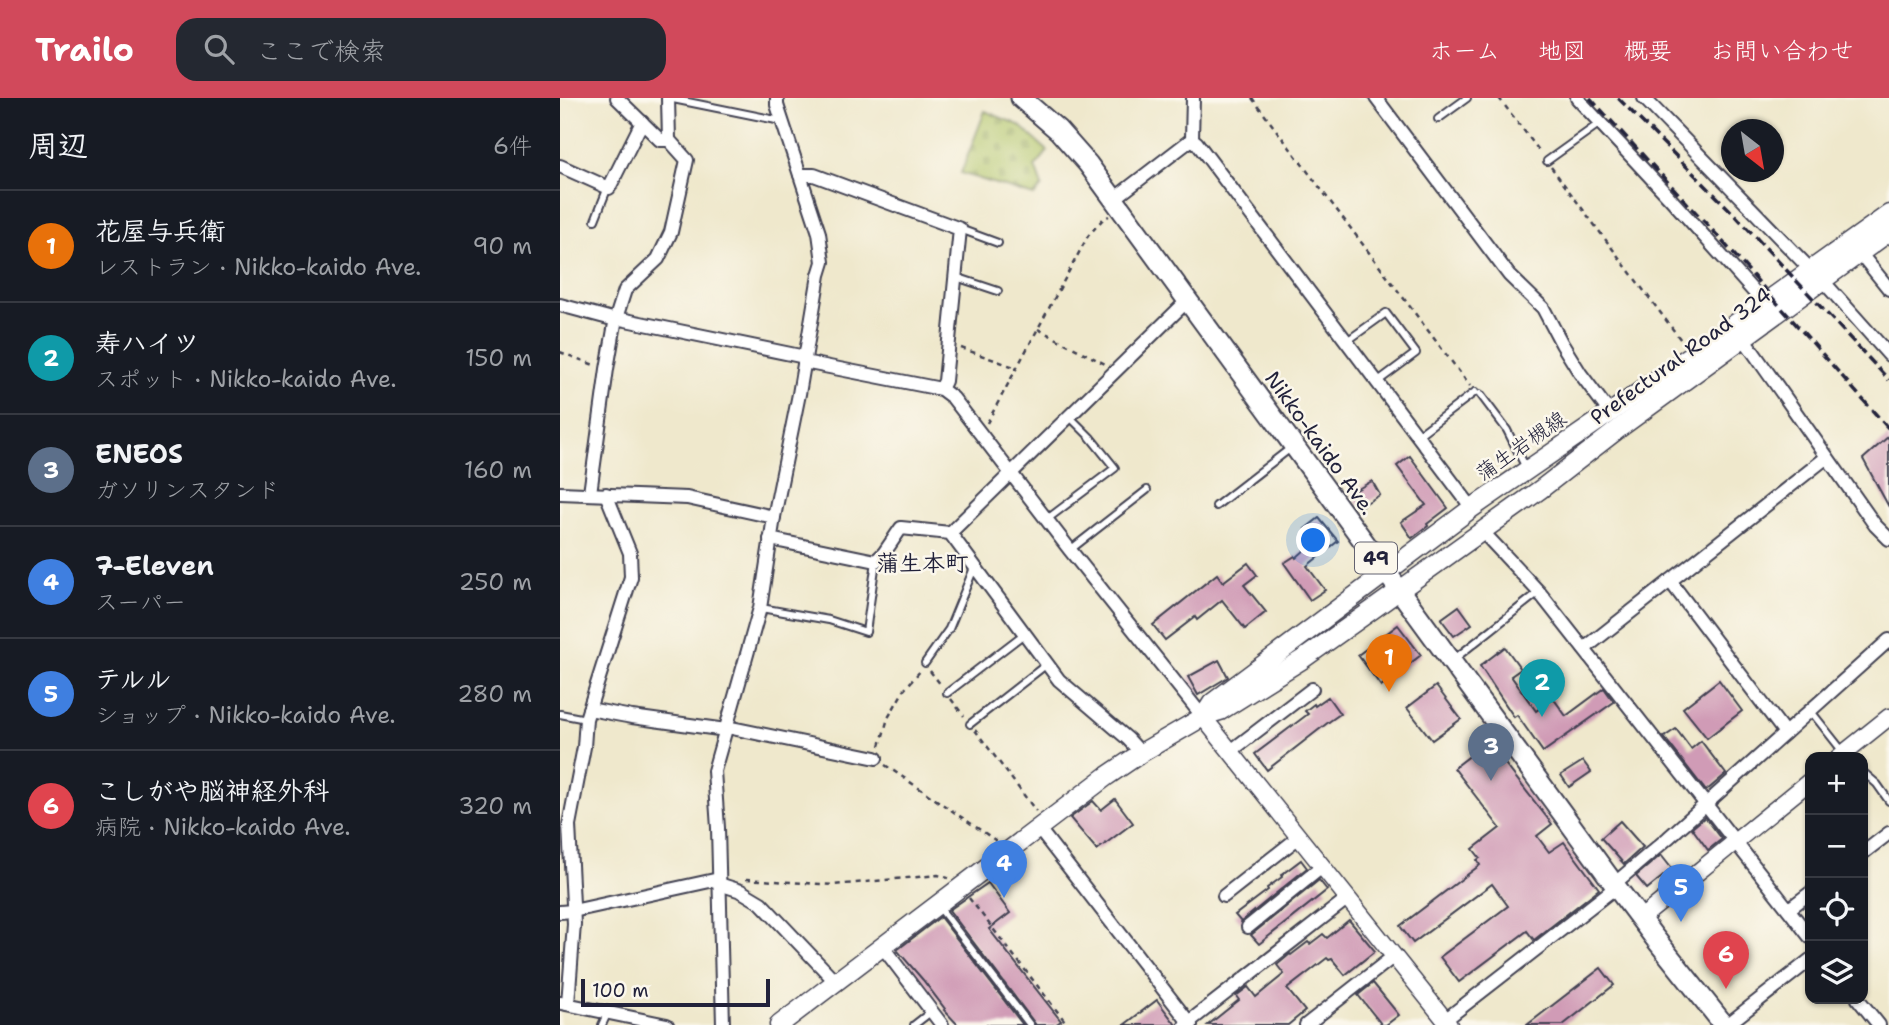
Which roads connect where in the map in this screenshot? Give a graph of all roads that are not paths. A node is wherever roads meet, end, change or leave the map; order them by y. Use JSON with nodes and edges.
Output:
{"nodes":[{"id":1,"x":617,"y":98,"type":"edge"},
{"id":2,"x":668,"y":98,"type":"edge"},
{"id":3,"x":777,"y":98,"type":"edge"},
{"id":4,"x":1021,"y":98,"type":"edge"},
{"id":5,"x":1194,"y":98,"type":"edge"},
{"id":6,"x":1376,"y":98,"type":"edge"},
{"id":7,"x":1467,"y":98,"type":"edge"},
{"id":8,"x":1577,"y":98,"type":"edge"},
{"id":9,"x":1644,"y":98,"type":"edge"},
{"id":10,"x":1438,"y":120,"type":"dead end"},
{"id":11,"x":642,"y":122,"type":"junction"},
{"id":12,"x":783,"y":122,"type":"junction"},
{"id":13,"x":1600,"y":123,"type":"junction"},
{"id":14,"x":1192,"y":139,"type":"junction"},
{"id":15,"x":669,"y":140,"type":"junction"},
{"id":16,"x":1547,"y":161,"type":"road end"},
{"id":17,"x":560,"y":166,"type":"edge"},
{"id":18,"x":800,"y":175,"type":"junction"},
{"id":19,"x":608,"y":187,"type":"junction"},
{"id":20,"x":1117,"y":203,"type":"junction"},
{"id":21,"x":1889,"y":214,"type":"edge"},
{"id":22,"x":595,"y":220,"type":"dead end"},
{"id":23,"x":960,"y":229,"type":"junction"},
{"id":24,"x":1889,"y":232,"type":"edge"},
{"id":25,"x":998,"y":243,"type":"dead end"},
{"id":26,"x":1860,"y":253,"type":"junction"},
{"id":27,"x":1816,"y":275,"type":"junction"},
{"id":28,"x":955,"y":277,"type":"junction"},
{"id":29,"x":1889,"y":289,"type":"edge"},
{"id":30,"x":998,"y":291,"type":"dead end"},
{"id":31,"x":1188,"y":300,"type":"junction"},
{"id":32,"x":1763,"y":302,"type":"junction"},
{"id":33,"x":560,"y":305,"type":"edge"},
{"id":34,"x":616,"y":319,"type":"junction"},
{"id":35,"x":1744,"y":339,"type":"junction"},
{"id":36,"x":1347,"y":341,"type":"junction"},
{"id":37,"x":1889,"y":355,"type":"edge"},
{"id":38,"x":805,"y":359,"type":"junction"},
{"id":39,"x":1377,"y":382,"type":"junction"},
{"id":40,"x":941,"y":389,"type":"junction"},
{"id":41,"x":1610,"y":413,"type":"junction"},
{"id":42,"x":1070,"y":417,"type":"junction"},
{"id":43,"x":1418,"y":436,"type":"junction"},
{"id":44,"x":1293,"y":446,"type":"junction"},
{"id":45,"x":1827,"y":457,"type":"junction"},
{"id":46,"x":1527,"y":470,"type":"junction"},
{"id":47,"x":1011,"y":474,"type":"junction"},
{"id":48,"x":1147,"y":491,"type":"dead end"},
{"id":49,"x":560,"y":493,"type":"edge"},
{"id":50,"x":590,"y":493,"type":"junction"},
{"id":51,"x":606,"y":494,"type":"junction"},
{"id":52,"x":1216,"y":506,"type":"dead end"},
{"id":53,"x":1472,"y":508,"type":"junction"},
{"id":54,"x":774,"y":517,"type":"junction"},
{"id":55,"x":1046,"y":520,"type":"junction"},
{"id":56,"x":1482,"y":531,"type":"junction"},
{"id":57,"x":950,"y":533,"type":"junction"},
{"id":58,"x":770,"y":538,"type":"junction"},
{"id":59,"x":1889,"y":539,"type":"edge"},
{"id":60,"x":1070,"y":550,"type":"junction"},
{"id":61,"x":876,"y":561,"type":"junction"},
{"id":62,"x":974,"y":568,"type":"junction"},
{"id":63,"x":1386,"y":572,"type":"junction"},
{"id":64,"x":1670,"y":581,"type":"junction"},
{"id":65,"x":1399,"y":590,"type":"junction"},
{"id":66,"x":1539,"y":592,"type":"junction"},
{"id":67,"x":760,"y":608,"type":"junction"},
{"id":68,"x":1024,"y":634,"type":"junction"},
{"id":69,"x":1889,"y":640,"type":"edge"},
{"id":70,"x":1584,"y":649,"type":"junction"},
{"id":71,"x":1451,"y":661,"type":"junction"},
{"id":72,"x":925,"y":663,"type":"road end"},
{"id":73,"x":1047,"y":664,"type":"junction"},
{"id":74,"x":1312,"y":689,"type":"dead end"},
{"id":75,"x":947,"y":693,"type":"road end"},
{"id":76,"x":1810,"y":710,"type":"junction"},
{"id":77,"x":560,"y":714,"type":"edge"},
{"id":78,"x":587,"y":714,"type":"junction"},
{"id":79,"x":1889,"y":717,"type":"edge"},
{"id":80,"x":1195,"y":722,"type":"junction"},
{"id":81,"x":970,"y":724,"type":"road end"},
{"id":82,"x":727,"y":729,"type":"junction"},
{"id":83,"x":1786,"y":733,"type":"junction"},
{"id":84,"x":1231,"y":751,"type":"junction"},
{"id":85,"x":1841,"y":752,"type":"edge"},
{"id":86,"x":1849,"y":752,"type":"edge"},
{"id":87,"x":1141,"y":753,"type":"junction"},
{"id":88,"x":876,"y":758,"type":"road end"},
{"id":89,"x":1868,"y":776,"type":"edge"},
{"id":90,"x":1805,"y":785,"type":"edge"},
{"id":91,"x":1889,"y":801,"type":"edge"},
{"id":92,"x":1704,"y":804,"type":"junction"},
{"id":93,"x":1039,"y":822,"type":"junction"},
{"id":94,"x":1889,"y":833,"type":"edge"},
{"id":95,"x":1299,"y":837,"type":"junction"},
{"id":96,"x":1735,"y":842,"type":"junction"},
{"id":97,"x":1868,"y":849,"type":"edge"},
{"id":98,"x":1323,"y":866,"type":"junction"},
{"id":99,"x":719,"y":881,"type":"junction"},
{"id":100,"x":1615,"y":885,"type":"junction"},
{"id":101,"x":1224,"y":896,"type":"dead end"},
{"id":102,"x":1805,"y":897,"type":"edge"},
{"id":103,"x":1348,"y":898,"type":"junction"},
{"id":104,"x":937,"y":905,"type":"junction"},
{"id":105,"x":1788,"y":909,"type":"junction"},
{"id":106,"x":567,"y":911,"type":"edge"},
{"id":107,"x":1640,"y":919,"type":"junction"},
{"id":108,"x":1248,"y":927,"type":"dead end"},
{"id":109,"x":1805,"y":931,"type":"edge"},
{"id":110,"x":881,"y":946,"type":"junction"},
{"id":111,"x":1394,"y":956,"type":"junction"},
{"id":112,"x":1805,"y":964,"type":"edge"},
{"id":113,"x":835,"y":981,"type":"junction"},
{"id":114,"x":564,"y":1003,"type":"edge"},
{"id":115,"x":1862,"y":1004,"type":"edge"},
{"id":116,"x":932,"y":1011,"type":"junction"},
{"id":117,"x":608,"y":1012,"type":"junction"},
{"id":118,"x":1443,"y":1022,"type":"edge"},
{"id":119,"x":1188,"y":1024,"type":"edge"},
{"id":120,"x":602,"y":1025,"type":"edge"},
{"id":121,"x":667,"y":1025,"type":"edge"},
{"id":122,"x":723,"y":1025,"type":"edge"},
{"id":123,"x":779,"y":1025,"type":"edge"},
{"id":124,"x":914,"y":1025,"type":"edge"},
{"id":125,"x":942,"y":1025,"type":"edge"},
{"id":126,"x":1030,"y":1025,"type":"edge"},
{"id":127,"x":1306,"y":1025,"type":"edge"},
{"id":128,"x":1726,"y":1025,"type":"edge"},
{"id":129,"x":1879,"y":1025,"type":"edge"}],
"edges":[{"from":1,"to":11,"type":"street"},
{"from":2,"to":12,"type":"lane"},
{"from":2,"to":15,"type":"street"},
{"from":3,"to":12,"type":"street"},
{"from":4,"to":20,"type":"main road","name":"Nikko-kaido Ave.","number":"49"},
{"from":5,"to":14,"type":"street"},
{"from":6,"to":41,"type":"street"},
{"from":7,"to":10,"type":"lane"},
{"from":8,"to":13,"type":"street"},
{"from":9,"to":27,"type":"street"},
{"from":11,"to":15,"type":"street"},
{"from":11,"to":19,"type":"street"},
{"from":12,"to":18,"type":"street"},
{"from":13,"to":16,"type":"lane"},
{"from":13,"to":32,"type":"street"},
{"from":14,"to":20,"type":"street"},
{"from":14,"to":36,"type":"street"},
{"from":15,"to":34,"type":"street"},
{"from":17,"to":19,"type":"street"},
{"from":18,"to":23,"type":"street"},
{"from":18,"to":38,"type":"street"},
{"from":19,"to":22,"type":"lane"},
{"from":20,"to":31,"type":"main road","name":"Nikko-kaido Ave.","number":"49"},
{"from":21,"to":27,"type":"main road","name":"蒲生岩槻線"},
{"from":23,"to":25,"type":"lane"},
{"from":23,"to":28,"type":"street"},
{"from":24,"to":26,"type":"main road","name":"Prefectural Road 324"},
{"from":26,"to":27,"type":"main road","name":"Prefectural Road 324"},
{"from":26,"to":29,"type":"street"},
{"from":27,"to":32,"type":"main road","name":"蒲生岩槻線"},
{"from":27,"to":35,"type":"main road","name":"Prefectural Road 324"},
{"from":27,"to":37,"type":"street"},
{"from":28,"to":30,"type":"lane"},
{"from":28,"to":40,"type":"street"},
{"from":31,"to":42,"type":"street"},
{"from":31,"to":44,"type":"main road","name":"Nikko-kaido Ave.","number":"49"},
{"from":32,"to":41,"type":"main road","name":"蒲生岩槻線"},
{"from":33,"to":34,"type":"street"},
{"from":34,"to":38,"type":"street"},
{"from":34,"to":50,"type":"street"},
{"from":35,"to":45,"type":"street"},
{"from":35,"to":56,"type":"main road","name":"Prefectural Road 324"},
{"from":36,"to":39,"type":"street"},
{"from":36,"to":39,"type":"lane"},
{"from":38,"to":40,"type":"street"},
{"from":38,"to":54,"type":"street"},
{"from":39,"to":43,"type":"street"},
{"from":40,"to":47,"type":"street"},
{"from":41,"to":46,"type":"main road","name":"蒲生岩槻線"},
{"from":42,"to":47,"type":"street"},
{"from":42,"to":55,"type":"lane"},
{"from":43,"to":46,"type":"lane"},
{"from":43,"to":53,"type":"street"},
{"from":44,"to":52,"type":"lane"},
{"from":44,"to":63,"type":"main road","name":"Nikko-kaido Ave.","number":"49"},
{"from":45,"to":59,"type":"street"},
{"from":45,"to":64,"type":"street"},
{"from":46,"to":53,"type":"main road","name":"蒲生岩槻線"},
{"from":47,"to":55,"type":"street"},
{"from":47,"to":57,"type":"street"},
{"from":48,"to":60,"type":"lane"},
{"from":49,"to":50,"type":"street"},
{"from":50,"to":51,"type":"street"},
{"from":51,"to":54,"type":"street"},
{"from":51,"to":78,"type":"street"},
{"from":53,"to":63,"type":"main road","name":"蒲生岩槻線"},
{"from":54,"to":58,"type":"street"},
{"from":55,"to":60,"type":"street"},
{"from":56,"to":65,"type":"main road","name":"Prefectural Road 324"},
{"from":56,"to":66,"type":"street"},
{"from":57,"to":61,"type":"street"},
{"from":57,"to":62,"type":"street"},
{"from":58,"to":61,"type":"street"},
{"from":58,"to":67,"type":"street"},
{"from":60,"to":80,"type":"street"},
{"from":61,"to":67,"type":"lane"},
{"from":62,"to":68,"type":"street"},
{"from":62,"to":72,"type":"lane"},
{"from":63,"to":65,"type":"main road","name":"Nikko-kaido Ave.","number":"49"},
{"from":63,"to":80,"type":"main road","name":"蒲生岩槻線"},
{"from":64,"to":70,"type":"street"},
{"from":64,"to":83,"type":"street"},
{"from":65,"to":71,"type":"main road","name":"Nikko-kaido Ave.","number":"49"},
{"from":65,"to":80,"type":"main road","name":"Prefectural Road 324"},
{"from":66,"to":70,"type":"street"},
{"from":66,"to":71,"type":"lane"},
{"from":67,"to":82,"type":"street"},
{"from":68,"to":73,"type":"street"},
{"from":68,"to":75,"type":"lane"},
{"from":69,"to":76,"type":"street"},
{"from":70,"to":92,"type":"street"},
{"from":71,"to":100,"type":"main road","name":"Nikko-kaido Ave.","number":"49"},
{"from":73,"to":81,"type":"lane"},
{"from":73,"to":87,"type":"street"},
{"from":74,"to":84,"type":"street"},
{"from":76,"to":83,"type":"street"},
{"from":76,"to":85,"type":"lane"},
{"from":77,"to":78,"type":"lane"},
{"from":78,"to":82,"type":"street"},
{"from":78,"to":106,"type":"street"},
{"from":79,"to":86,"type":"street"},
{"from":80,"to":84,"type":"street"},
{"from":80,"to":87,"type":"main road"},
{"from":82,"to":88,"type":"street"},
{"from":82,"to":99,"type":"street"},
{"from":83,"to":92,"type":"street"},
{"from":84,"to":95,"type":"street"},
{"from":87,"to":93,"type":"main road"},
{"from":89,"to":91,"type":"lane"},
{"from":90,"to":96,"type":"street"},
{"from":92,"to":96,"type":"street"},
{"from":92,"to":100,"type":"street"},
{"from":93,"to":104,"type":"main road"},
{"from":93,"to":119,"type":"street"},
{"from":94,"to":97,"type":"street"},
{"from":95,"to":98,"type":"street"},
{"from":95,"to":101,"type":"street"},
{"from":96,"to":105,"type":"street"},
{"from":96,"to":107,"type":"street"},
{"from":98,"to":103,"type":"street"},
{"from":98,"to":108,"type":"street"},
{"from":99,"to":106,"type":"street"},
{"from":99,"to":113,"type":"street"},
{"from":99,"to":122,"type":"street"},
{"from":100,"to":107,"type":"main road","name":"Nikko-kaido Ave.","number":"49"},
{"from":100,"to":118,"type":"street"},
{"from":102,"to":105,"type":"street"},
{"from":103,"to":111,"type":"street"},
{"from":103,"to":119,"type":"street"},
{"from":104,"to":110,"type":"main road"},
{"from":104,"to":126,"type":"lane"},
{"from":105,"to":109,"type":"street"},
{"from":106,"to":114,"type":"street"},
{"from":107,"to":128,"type":"main road","name":"Nikko-kaido Ave.","number":"49"},
{"from":110,"to":113,"type":"main road"},
{"from":110,"to":116,"type":"street"},
{"from":111,"to":118,"type":"street"},
{"from":111,"to":127,"type":"street"},
{"from":112,"to":128,"type":"street"},
{"from":113,"to":123,"type":"main road"},
{"from":114,"to":117,"type":"street"},
{"from":115,"to":129,"type":"street"},
{"from":116,"to":124,"type":"lane"},
{"from":116,"to":125,"type":"street"},
{"from":117,"to":120,"type":"lane"},
{"from":117,"to":121,"type":"street"}]}
